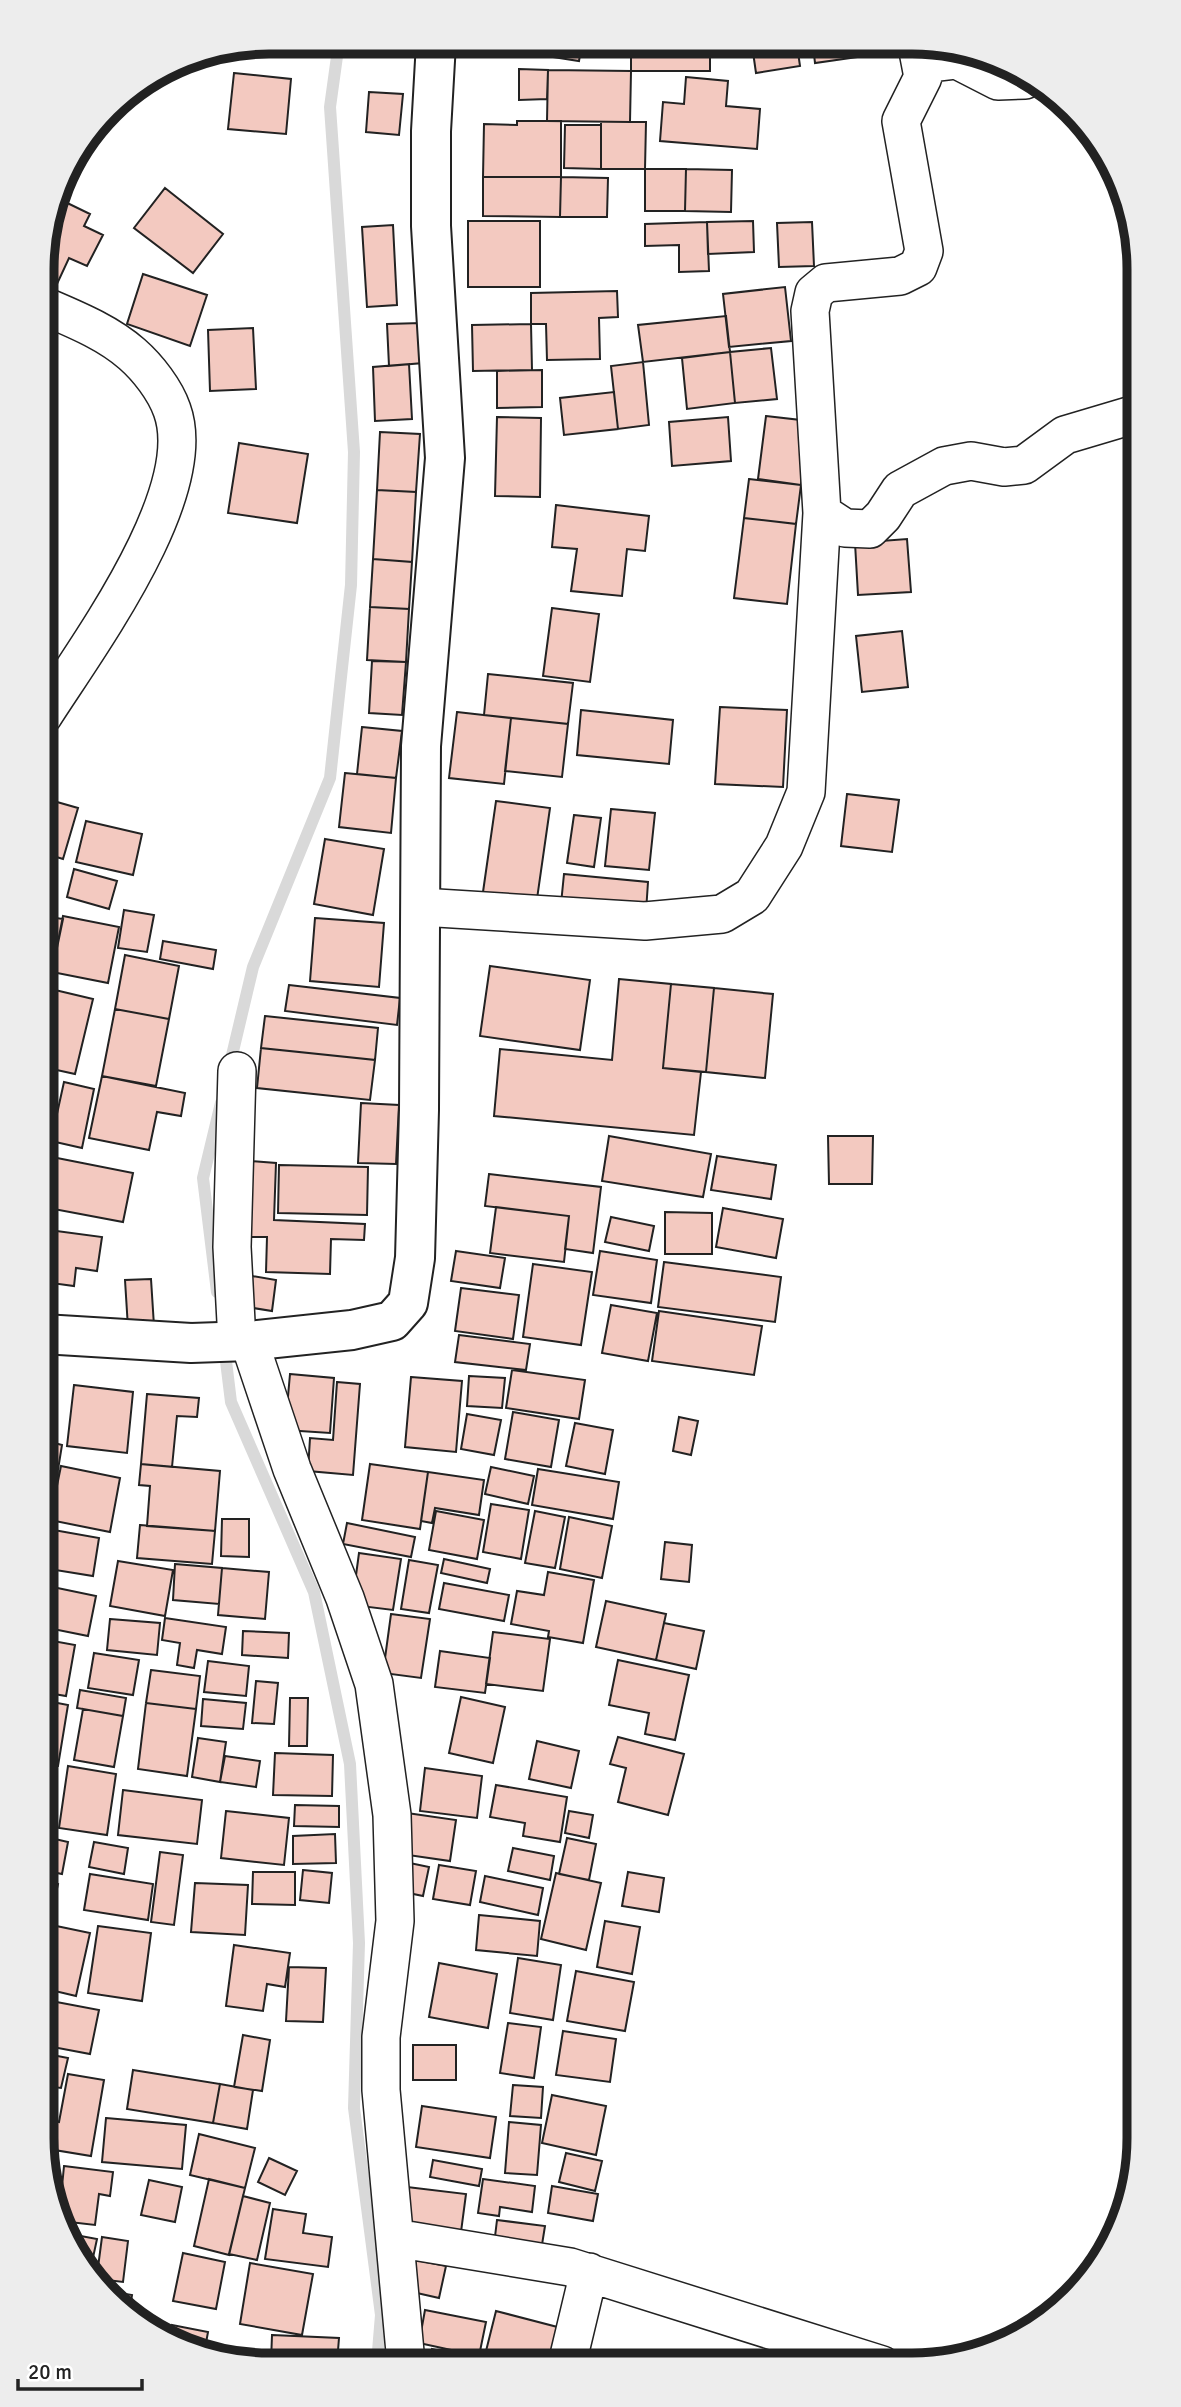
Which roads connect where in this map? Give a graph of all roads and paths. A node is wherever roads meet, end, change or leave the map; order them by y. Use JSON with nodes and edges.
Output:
{"nodes":[{"id":1,"x":435,"y":54,"type":"edge"},
{"id":2,"x":920,"y":55,"type":"edge"},
{"id":3,"x":1015,"y":80,"type":"edge"},
{"id":4,"x":55,"y":311,"type":"edge"},
{"id":5,"x":1127,"y":417,"type":"edge"},
{"id":6,"x":822,"y":513,"type":"junction"},
{"id":7,"x":55,"y":697,"type":"edge"},
{"id":8,"x":421,"y":906,"type":"junction"},
{"id":9,"x":237,"y":1071,"type":"dead end"},
{"id":10,"x":54,"y":1335,"type":"edge"},
{"id":11,"x":240,"y":1341,"type":"junction"},
{"id":12,"x":395,"y":2238,"type":"junction"},
{"id":13,"x":589,"y":2272,"type":"junction"},
{"id":14,"x":405,"y":2353,"type":"edge"},
{"id":15,"x":570,"y":2353,"type":"edge"},
{"id":16,"x":844,"y":2353,"type":"edge"}],
"edges":[{"from":1,"to":8,"type":"street"},
{"from":2,"to":3,"type":"street"},
{"from":2,"to":6,"type":"street"},
{"from":4,"to":7,"type":"street"},
{"from":5,"to":6,"type":"street"},
{"from":6,"to":8,"type":"street"},
{"from":8,"to":11,"type":"street"},
{"from":9,"to":11,"type":"street"},
{"from":10,"to":11,"type":"street"},
{"from":11,"to":12,"type":"street"},
{"from":12,"to":13,"type":"street"},
{"from":12,"to":14,"type":"street"},
{"from":13,"to":15,"type":"street"},
{"from":13,"to":16,"type":"street"}]}
